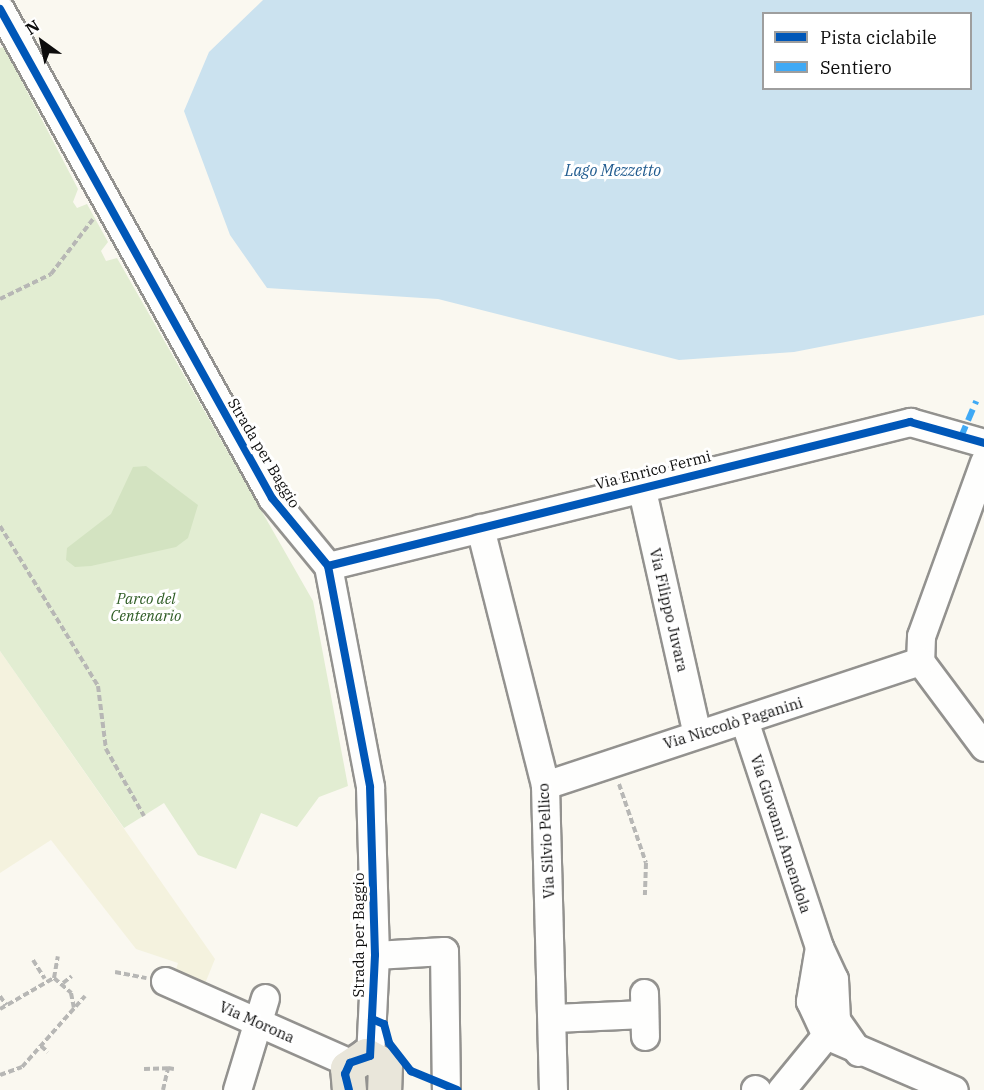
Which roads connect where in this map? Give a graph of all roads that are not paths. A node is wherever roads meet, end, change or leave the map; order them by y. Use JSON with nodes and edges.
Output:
{"nodes":[{"id":1,"x":0,"y":9,"type":"edge"},
{"id":2,"x":984,"y":443,"type":"edge"},
{"id":3,"x":984,"y":462,"type":"edge"},
{"id":4,"x":641,"y":486,"type":"junction"},
{"id":5,"x":480,"y":528,"type":"junction"},
{"id":6,"x":328,"y":567,"type":"junction"},
{"id":7,"x":920,"y":661,"type":"junction"},
{"id":8,"x":744,"y":720,"type":"junction"},
{"id":9,"x":697,"y":734,"type":"junction"},
{"id":10,"x":984,"y":747,"type":"edge"},
{"id":11,"x":545,"y":785,"type":"junction"},
{"id":12,"x":819,"y":947,"type":"junction"},
{"id":13,"x":375,"y":955,"type":"junction"},
{"id":14,"x":165,"y":981,"type":"road end"},
{"id":15,"x":260,"y":1010,"type":"junction"},
{"id":16,"x":645,"y":1014,"type":"dead end"},
{"id":17,"x":554,"y":1018,"type":"junction"},
{"id":18,"x":826,"y":1035,"type":"junction"},
{"id":19,"x":858,"y":1052,"type":"junction"},
{"id":20,"x":375,"y":1078,"type":"edge"},
{"id":21,"x":237,"y":1090,"type":"edge"},
{"id":22,"x":446,"y":1090,"type":"edge"},
{"id":23,"x":552,"y":1090,"type":"edge"},
{"id":24,"x":764,"y":1090,"type":"edge"},
{"id":25,"x":954,"y":1090,"type":"edge"}],
"edges":[{"from":1,"to":6,"type":"street","name":"Strada per Baggio"},
{"from":2,"to":4,"type":"street","name":"Via Enrico Fermi"},
{"from":3,"to":7,"type":"street"},
{"from":4,"to":5,"type":"street","name":"Via Enrico Fermi"},
{"from":4,"to":9,"type":"street","name":"Via Filippo Juvara"},
{"from":5,"to":6,"type":"street","name":"Via Enrico Fermi"},
{"from":5,"to":11,"type":"street","name":"Via Silvio Pellico"},
{"from":6,"to":13,"type":"street","name":"Strada per Baggio"},
{"from":7,"to":8,"type":"street","name":"Via Niccolò Paganini"},
{"from":7,"to":10,"type":"street"},
{"from":8,"to":9,"type":"street","name":"Via Niccolò Paganini"},
{"from":8,"to":12,"type":"street","name":"Via Giovanni Amendola"},
{"from":9,"to":11,"type":"street","name":"Via Niccolò Paganini"},
{"from":11,"to":17,"type":"street","name":"Via Silvio Pellico"},
{"from":12,"to":18,"type":"street","name":"Via Giovanni Amendola"},
{"from":12,"to":19,"type":"street","name":"Via Giovanni Amendola"},
{"from":13,"to":20,"type":"street","name":"Strada per Baggio"},
{"from":13,"to":22,"type":"street"},
{"from":14,"to":15,"type":"street","name":"Via Morona"},
{"from":15,"to":20,"type":"street","name":"Via Morona"},
{"from":15,"to":21,"type":"street"},
{"from":16,"to":17,"type":"street"},
{"from":17,"to":23,"type":"street","name":"Via Silvio Pellico"},
{"from":18,"to":19,"type":"street"},
{"from":18,"to":24,"type":"street"},
{"from":19,"to":25,"type":"street"}]}
